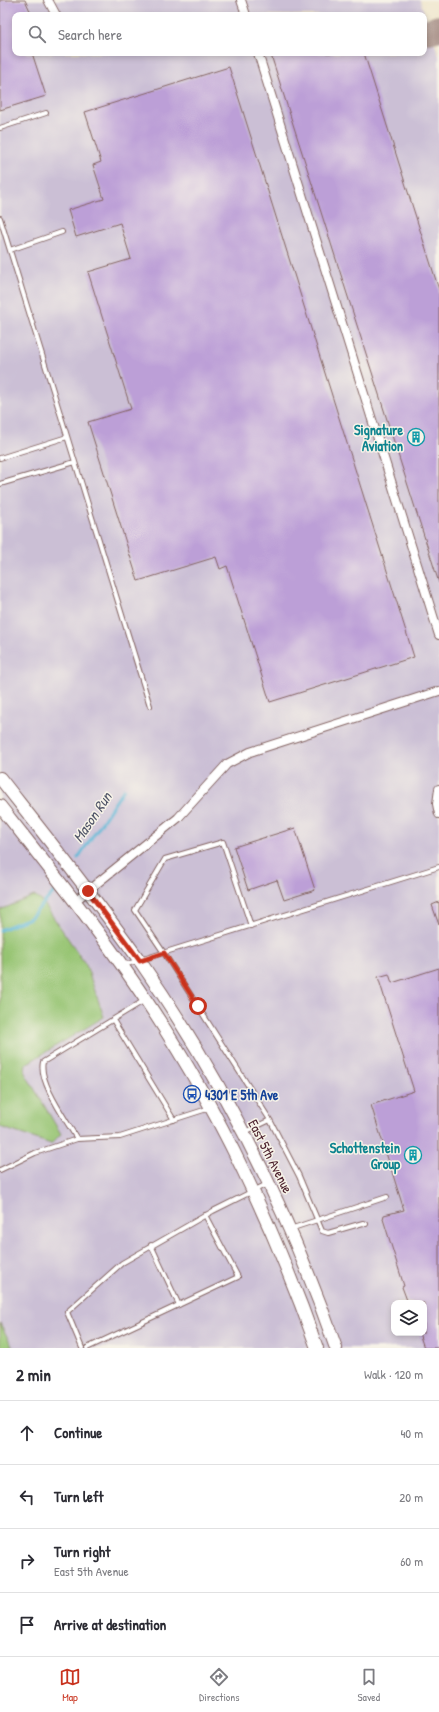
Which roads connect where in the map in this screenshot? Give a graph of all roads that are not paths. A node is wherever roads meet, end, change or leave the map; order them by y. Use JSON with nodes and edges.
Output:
{"nodes":[{"id":1,"x":48,"y":0,"type":"edge"},
{"id":2,"x":242,"y":0,"type":"edge"},
{"id":3,"x":54,"y":12,"type":"edge"},
{"id":4,"x":245,"y":12,"type":"edge"},
{"id":5,"x":259,"y":56,"type":"edge"},
{"id":6,"x":46,"y":113,"type":"dead end"},
{"id":7,"x":0,"y":128,"type":"edge"},
{"id":8,"x":0,"y":218,"type":"edge"},
{"id":9,"x":62,"y":232,"type":"dead end"},
{"id":10,"x":10,"y":250,"type":"junction"},
{"id":11,"x":67,"y":437,"type":"junction"},
{"id":12,"x":0,"y":458,"type":"edge"},
{"id":13,"x":75,"y":462,"type":"junction"},
{"id":14,"x":0,"y":484,"type":"edge"},
{"id":15,"x":439,"y":635,"type":"edge"},
{"id":16,"x":439,"y":691,"type":"edge"},
{"id":17,"x":150,"y":706,"type":"dead end"},
{"id":18,"x":0,"y":778,"type":"edge"},
{"id":19,"x":439,"y":789,"type":"edge"},
{"id":20,"x":0,"y":806,"type":"edge"},
{"id":21,"x":439,"y":814,"type":"edge"},
{"id":22,"x":439,"y":867,"type":"edge"},
{"id":23,"x":88,"y":891,"type":"junction"},
{"id":24,"x":75,"y":901,"type":"junction"},
{"id":25,"x":251,"y":926,"type":"junction"},
{"id":26,"x":164,"y":953,"type":"junction"},
{"id":27,"x":140,"y":961,"type":"junction"},
{"id":28,"x":123,"y":966,"type":"junction"},
{"id":29,"x":146,"y":1000,"type":"junction"},
{"id":30,"x":114,"y":1020,"type":"junction"},
{"id":31,"x":211,"y":1108,"type":"junction"},
{"id":32,"x":174,"y":1120,"type":"junction"},
{"id":33,"x":270,"y":1120,"type":"junction"},
{"id":34,"x":243,"y":1133,"type":"junction"},
{"id":35,"x":77,"y":1139,"type":"junction"},
{"id":36,"x":0,"y":1170,"type":"edge"},
{"id":37,"x":269,"y":1183,"type":"junction"},
{"id":38,"x":253,"y":1190,"type":"junction"},
{"id":39,"x":388,"y":1197,"type":"dead end"},
{"id":40,"x":205,"y":1215,"type":"junction"},
{"id":41,"x":317,"y":1221,"type":"junction"},
{"id":42,"x":366,"y":1224,"type":"dead end"},
{"id":43,"x":290,"y":1229,"type":"junction"},
{"id":44,"x":151,"y":1245,"type":"junction"},
{"id":45,"x":179,"y":1305,"type":"junction"},
{"id":46,"x":82,"y":1348,"type":"edge"},
{"id":47,"x":87,"y":1348,"type":"edge"},
{"id":48,"x":317,"y":1348,"type":"edge"},
{"id":49,"x":336,"y":1348,"type":"edge"}],
"edges":[{"from":1,"to":3,"type":"street"},
{"from":2,"to":4,"type":"street"},
{"from":5,"to":15,"type":"street"},
{"from":6,"to":7,"type":"lane"},
{"from":8,"to":10,"type":"lane"},
{"from":9,"to":10,"type":"lane"},
{"from":10,"to":11,"type":"lane"},
{"from":11,"to":12,"type":"lane"},
{"from":11,"to":13,"type":"lane"},
{"from":13,"to":14,"type":"lane"},
{"from":13,"to":17,"type":"lane"},
{"from":16,"to":23,"type":"street"},
{"from":18,"to":23,"type":"main road","name":"East 5th Avenue"},
{"from":19,"to":21,"type":"street"},
{"from":20,"to":24,"type":"main road"},
{"from":22,"to":25,"type":"lane"},
{"from":23,"to":24,"type":"street"},
{"from":23,"to":27,"type":"main road","name":"East 5th Avenue"},
{"from":24,"to":28,"type":"main road"},
{"from":25,"to":26,"type":"lane"},
{"from":25,"to":26,"type":"lane"},
{"from":26,"to":27,"type":"lane"},
{"from":26,"to":33,"type":"lane"},
{"from":27,"to":28,"type":"lane"},
{"from":27,"to":34,"type":"main road","name":"East 5th Avenue"},
{"from":28,"to":29,"type":"main road"},
{"from":29,"to":30,"type":"lane"},
{"from":29,"to":31,"type":"main road"},
{"from":30,"to":32,"type":"lane"},
{"from":30,"to":35,"type":"lane"},
{"from":31,"to":32,"type":"lane"},
{"from":31,"to":38,"type":"main road"},
{"from":32,"to":35,"type":"lane"},
{"from":33,"to":34,"type":"lane"},
{"from":33,"to":41,"type":"lane"},
{"from":34,"to":37,"type":"main road","name":"East 5th Avenue"},
{"from":35,"to":36,"type":"lane"},
{"from":37,"to":38,"type":"lane"},
{"from":37,"to":43,"type":"main road","name":"East 5th Avenue"},
{"from":38,"to":40,"type":"lane"},
{"from":38,"to":48,"type":"main road"},
{"from":39,"to":41,"type":"lane"},
{"from":40,"to":44,"type":"lane"},
{"from":40,"to":45,"type":"lane"},
{"from":41,"to":42,"type":"lane"},
{"from":41,"to":43,"type":"lane"},
{"from":43,"to":49,"type":"main road","name":"East 5th Avenue"},
{"from":44,"to":45,"type":"lane"},
{"from":44,"to":46,"type":"lane"},
{"from":45,"to":47,"type":"lane"}]}
